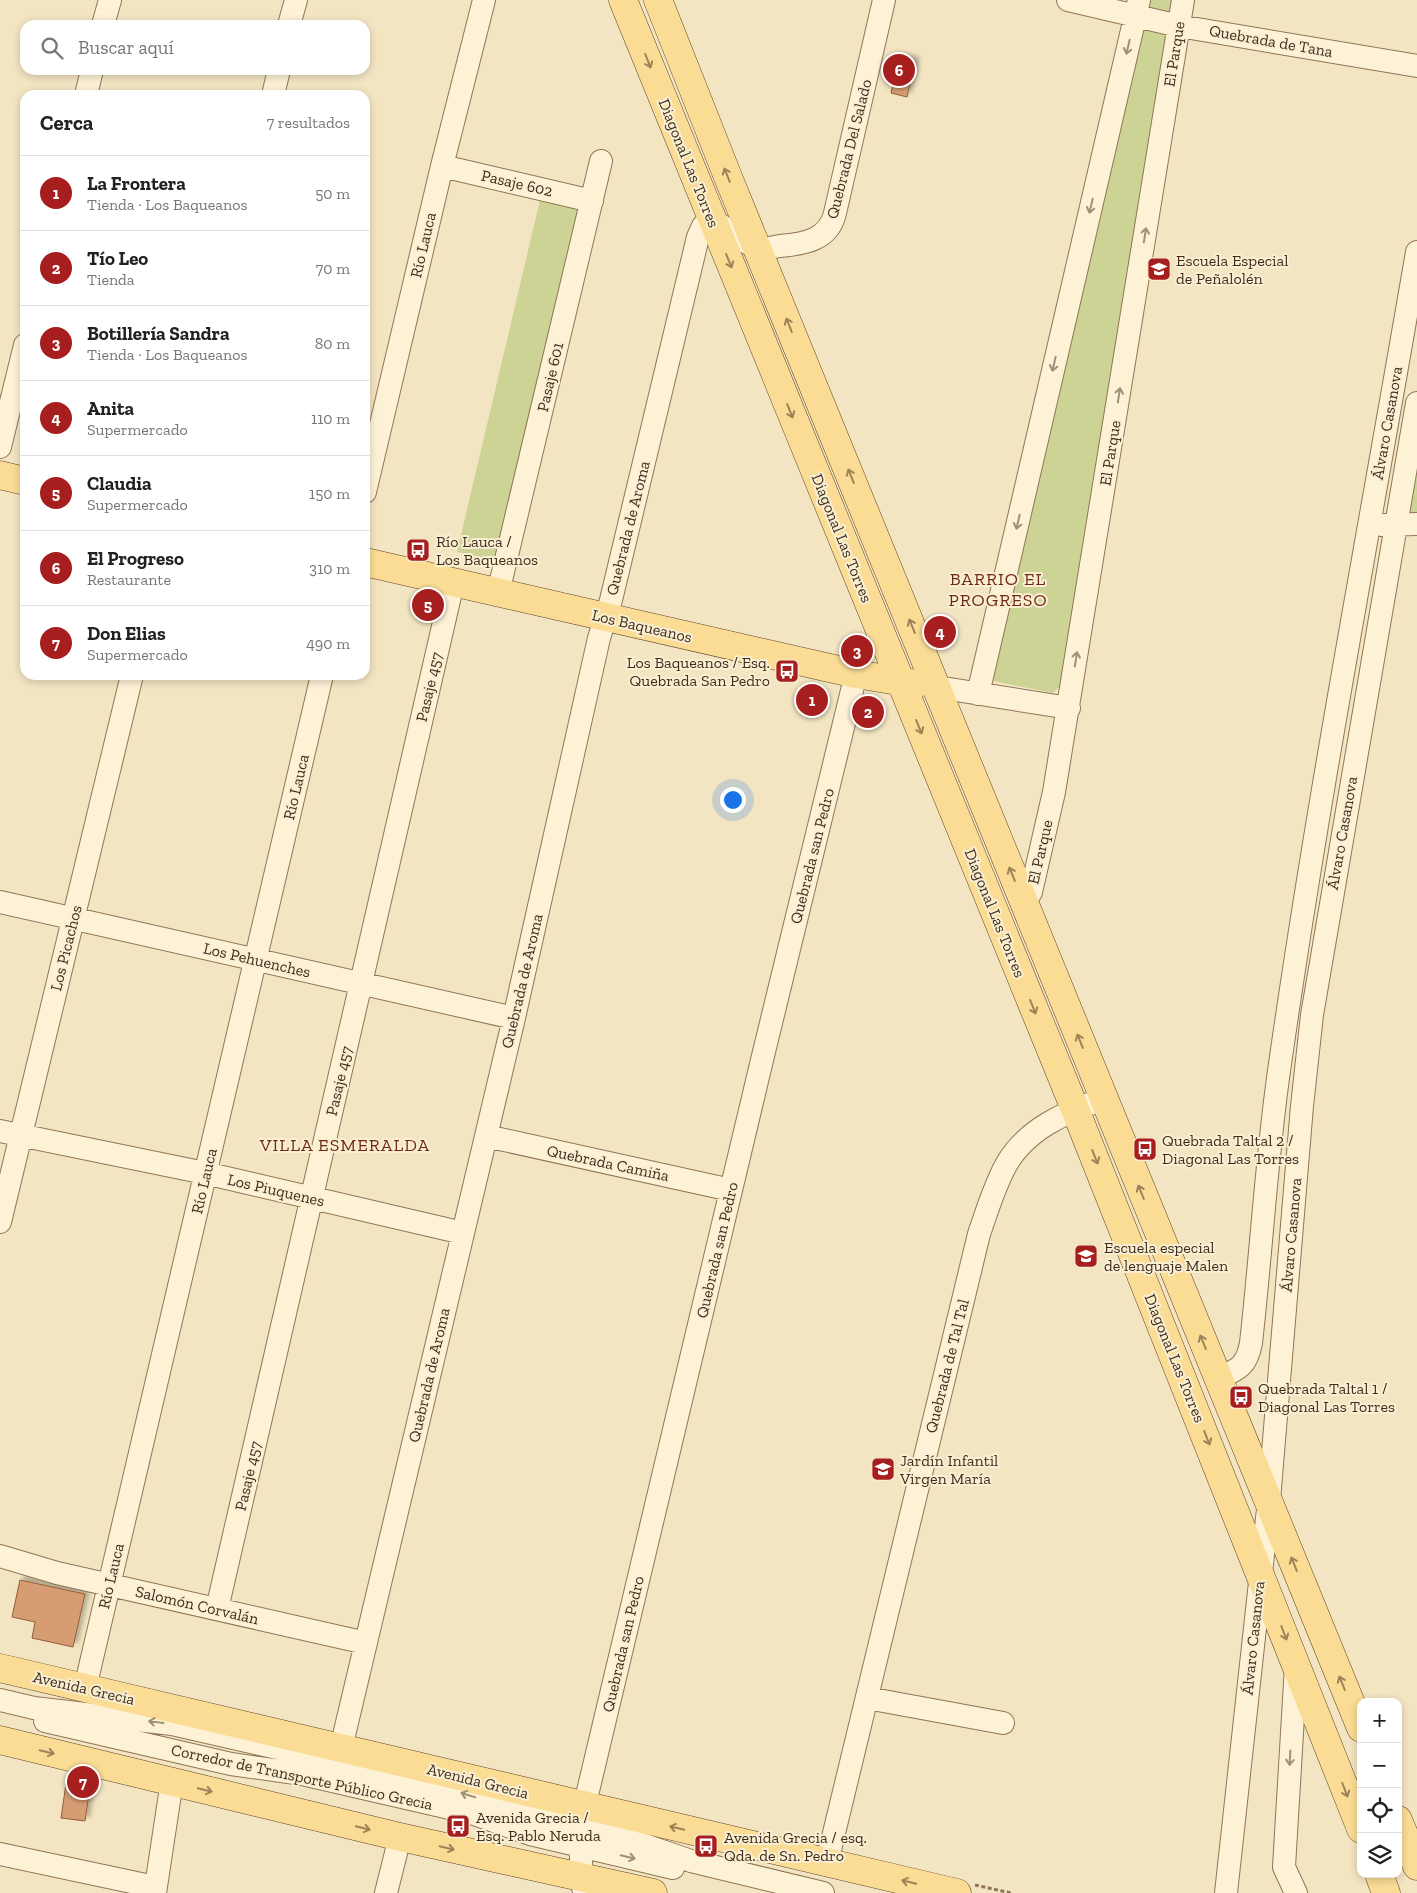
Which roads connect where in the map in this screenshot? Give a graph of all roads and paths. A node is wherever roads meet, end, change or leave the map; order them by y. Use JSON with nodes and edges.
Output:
{"nodes":[{"id":1,"x":110,"y":0,"type":"edge"},
{"id":2,"x":296,"y":0,"type":"edge"},
{"id":3,"x":484,"y":0,"type":"edge"},
{"id":4,"x":884,"y":0,"type":"edge"},
{"id":5,"x":1068,"y":0,"type":"edge"},
{"id":6,"x":1183,"y":0,"type":"edge"},
{"id":7,"x":661,"y":3,"type":"edge"},
{"id":8,"x":1137,"y":8,"type":"edge"},
{"id":9,"x":628,"y":11,"type":"edge"},
{"id":10,"x":105,"y":20,"type":"edge"},
{"id":11,"x":291,"y":20,"type":"edge"},
{"id":12,"x":1179,"y":26,"type":"junction"},
{"id":13,"x":1417,"y":66,"type":"edge"},
{"id":14,"x":91,"y":75,"type":"edge"},
{"id":15,"x":278,"y":75,"type":"edge"},
{"id":16,"x":87,"y":90,"type":"edge"},
{"id":17,"x":273,"y":90,"type":"edge"},
{"id":18,"x":601,"y":161,"type":"dead end"},
{"id":19,"x":442,"y":166,"type":"junction"},
{"id":20,"x":592,"y":201,"type":"junction"},
{"id":21,"x":711,"y":219,"type":"junction"},
{"id":22,"x":758,"y":248,"type":"junction"},
{"id":23,"x":1417,"y":254,"type":"edge"},
{"id":24,"x":20,"y":365,"type":"edge"},
{"id":25,"x":1417,"y":403,"type":"edge"},
{"id":26,"x":0,"y":446,"type":"edge"},
{"id":27,"x":1383,"y":446,"type":"junction"},
{"id":28,"x":1413,"y":449,"type":"edge"},
{"id":29,"x":370,"y":471,"type":"edge"},
{"id":30,"x":0,"y":475,"type":"edge"},
{"id":31,"x":20,"y":480,"type":"edge"},
{"id":32,"x":1417,"y":524,"type":"edge"},
{"id":33,"x":1370,"y":525,"type":"junction"},
{"id":34,"x":1395,"y":526,"type":"junction"},
{"id":35,"x":370,"y":563,"type":"edge"},
{"id":36,"x":453,"y":582,"type":"junction"},
{"id":37,"x":498,"y":593,"type":"junction"},
{"id":38,"x":605,"y":618,"type":"junction"},
{"id":39,"x":856,"y":674,"type":"junction"},
{"id":40,"x":131,"y":680,"type":"edge"},
{"id":41,"x":321,"y":680,"type":"edge"},
{"id":42,"x":901,"y":682,"type":"junction"},
{"id":43,"x":938,"y":687,"type":"junction"},
{"id":44,"x":978,"y":694,"type":"junction"},
{"id":45,"x":1069,"y":708,"type":"junction"},
{"id":46,"x":0,"y":902,"type":"edge"},
{"id":47,"x":1024,"y":903,"type":"junction"},
{"id":48,"x":73,"y":919,"type":"junction"},
{"id":49,"x":256,"y":960,"type":"junction"},
{"id":50,"x":361,"y":984,"type":"junction"},
{"id":51,"x":514,"y":1018,"type":"junction"},
{"id":52,"x":1103,"y":1098,"type":"junction"},
{"id":53,"x":1075,"y":1109,"type":"junction"},
{"id":54,"x":10,"y":1133,"type":"edge"},
{"id":55,"x":486,"y":1136,"type":"junction"},
{"id":56,"x":205,"y":1174,"type":"junction"},
{"id":57,"x":731,"y":1190,"type":"junction"},
{"id":58,"x":312,"y":1198,"type":"junction"},
{"id":59,"x":0,"y":1222,"type":"edge"},
{"id":60,"x":463,"y":1233,"type":"junction"},
{"id":61,"x":1260,"y":1239,"type":"junction"},
{"id":62,"x":1290,"y":1243,"type":"junction"},
{"id":63,"x":1218,"y":1378,"type":"junction"},
{"id":64,"x":1269,"y":1500,"type":"junction"},
{"id":65,"x":0,"y":1556,"type":"edge"},
{"id":66,"x":1260,"y":1571,"type":"junction"},
{"id":67,"x":108,"y":1584,"type":"junction"},
{"id":68,"x":217,"y":1609,"type":"junction"},
{"id":69,"x":366,"y":1643,"type":"junction"},
{"id":70,"x":1296,"y":1663,"type":"junction"},
{"id":71,"x":0,"y":1668,"type":"edge"},
{"id":72,"x":85,"y":1688,"type":"junction"},
{"id":73,"x":867,"y":1698,"type":"junction"},
{"id":74,"x":0,"y":1700,"type":"edge"},
{"id":75,"x":0,"y":1711,"type":"edge"},
{"id":76,"x":1357,"y":1718,"type":"edge"},
{"id":77,"x":1003,"y":1723,"type":"dead end"},
{"id":78,"x":0,"y":1740,"type":"edge"},
{"id":79,"x":341,"y":1748,"type":"junction"},
{"id":80,"x":172,"y":1782,"type":"junction"},
{"id":81,"x":1357,"y":1818,"type":"edge"},
{"id":82,"x":582,"y":1826,"type":"junction"},
{"id":83,"x":1402,"y":1830,"type":"edge"},
{"id":84,"x":400,"y":1837,"type":"junction"},
{"id":85,"x":0,"y":1854,"type":"edge"},
{"id":86,"x":827,"y":1862,"type":"junction"},
{"id":87,"x":1417,"y":1866,"type":"edge"},
{"id":88,"x":1380,"y":1878,"type":"edge"},
{"id":89,"x":582,"y":1885,"type":"edge"},
{"id":90,"x":155,"y":1890,"type":"edge"},
{"id":91,"x":386,"y":1893,"type":"edge"},
{"id":92,"x":653,"y":1893,"type":"edge"},
{"id":93,"x":778,"y":1893,"type":"edge"},
{"id":94,"x":823,"y":1893,"type":"edge"},
{"id":95,"x":957,"y":1893,"type":"edge"},
{"id":96,"x":1226,"y":1893,"type":"edge"},
{"id":97,"x":1296,"y":1893,"type":"edge"},
{"id":98,"x":1386,"y":1893,"type":"edge"}],
"edges":[{"from":1,"to":10,"type":"street"},
{"from":2,"to":11,"type":"street"},
{"from":3,"to":19,"type":"street","name":"Río Lauca"},
{"from":4,"to":22,"type":"street","name":"Quebrada Del Salado"},
{"from":5,"to":8,"type":"street","name":"Quebrada de Tana"},
{"from":6,"to":12,"type":"street","name":"El Parque"},
{"from":7,"to":9,"type":"street"},
{"from":22,"to":7,"type":"main road","name":"Diagonal Las Torres","one_way":true},
{"from":8,"to":12,"type":"street","name":"Quebrada de Tana"},
{"from":8,"to":44,"type":"street","one_way":true},
{"from":9,"to":21,"type":"main road","name":"Diagonal Las Torres","one_way":true},
{"from":12,"to":13,"type":"street","name":"Quebrada de Tana"},
{"from":45,"to":12,"type":"street","name":"El Parque","one_way":true},
{"from":14,"to":16,"type":"street"},
{"from":15,"to":17,"type":"street"},
{"from":18,"to":20,"type":"street","name":"Pasaje 601"},
{"from":19,"to":20,"type":"street","name":"Pasaje 602"},
{"from":19,"to":29,"type":"street","name":"Río Lauca"},
{"from":20,"to":37,"type":"street","name":"Pasaje 601"},
{"from":21,"to":22,"type":"street"},
{"from":21,"to":38,"type":"street","name":"Quebrada de Aroma"},
{"from":21,"to":42,"type":"main road","name":"Diagonal Las Torres","one_way":true},
{"from":43,"to":22,"type":"main road","name":"Diagonal Las Torres","one_way":true},
{"from":23,"to":27,"type":"street","name":"Álvaro Casanova"},
{"from":24,"to":26,"type":"street"},
{"from":25,"to":28,"type":"street","name":"Álvaro Casanova"},
{"from":27,"to":28,"type":"street"},
{"from":27,"to":33,"type":"street","name":"Álvaro Casanova"},
{"from":28,"to":34,"type":"street","name":"Álvaro Casanova"},
{"from":30,"to":31,"type":"main road"},
{"from":32,"to":34,"type":"street"},
{"from":33,"to":34,"type":"street"},
{"from":33,"to":61,"type":"street","name":"Álvaro Casanova"},
{"from":34,"to":62,"type":"street","name":"Álvaro Casanova"},
{"from":35,"to":36,"type":"main road","name":"Los Baqueanos"},
{"from":36,"to":37,"type":"main road","name":"Los Baqueanos"},
{"from":36,"to":50,"type":"street","name":"Pasaje 457"},
{"from":37,"to":38,"type":"main road","name":"Los Baqueanos"},
{"from":38,"to":39,"type":"main road","name":"Los Baqueanos"},
{"from":38,"to":51,"type":"street","name":"Quebrada de Aroma"},
{"from":39,"to":42,"type":"main road","name":"Los Baqueanos"},
{"from":39,"to":57,"type":"street","name":"Quebrada san Pedro"},
{"from":40,"to":48,"type":"street","name":"Los Picachos"},
{"from":41,"to":49,"type":"street","name":"Río Lauca"},
{"from":42,"to":43,"type":"main road","name":"Los Baqueanos"},
{"from":42,"to":53,"type":"main road","name":"Diagonal Las Torres","one_way":true},
{"from":43,"to":44,"type":"street","name":"Los Baqueanos"},
{"from":47,"to":43,"type":"main road","name":"Diagonal Las Torres","one_way":true},
{"from":44,"to":45,"type":"street","name":"Los Baqueanos"},
{"from":45,"to":47,"type":"street","name":"El Parque"},
{"from":46,"to":48,"type":"street","name":"Los Pehuenches"},
{"from":52,"to":47,"type":"main road","name":"Diagonal Las Torres","one_way":true},
{"from":48,"to":49,"type":"street","name":"Los Pehuenches"},
{"from":48,"to":54,"type":"street","name":"Los Picachos"},
{"from":49,"to":50,"type":"street","name":"Los Pehuenches"},
{"from":49,"to":56,"type":"street","name":"Río Lauca"},
{"from":50,"to":51,"type":"street","name":"Los Pehuenches"},
{"from":50,"to":58,"type":"street","name":"Pasaje 457"},
{"from":51,"to":55,"type":"street","name":"Quebrada de Aroma"},
{"from":52,"to":53,"type":"street","name":"Quebrada de Tal Tal"},
{"from":63,"to":52,"type":"main road","name":"Diagonal Las Torres","one_way":true},
{"from":53,"to":66,"type":"main road","name":"Diagonal Las Torres","one_way":true},
{"from":53,"to":73,"type":"street","name":"Quebrada de Tal Tal"},
{"from":54,"to":56,"type":"street","name":"Los Piuquenes"},
{"from":54,"to":59,"type":"street","name":"Los Picachos"},
{"from":55,"to":57,"type":"street","name":"Quebrada Camiña"},
{"from":55,"to":60,"type":"street","name":"Quebrada de Aroma"},
{"from":56,"to":58,"type":"street","name":"Los Piuquenes"},
{"from":56,"to":67,"type":"street","name":"Río Lauca"},
{"from":57,"to":82,"type":"street","name":"Quebrada san Pedro"},
{"from":58,"to":60,"type":"street","name":"Los Piuquenes"},
{"from":58,"to":68,"type":"street","name":"Pasaje 457"},
{"from":60,"to":69,"type":"street","name":"Quebrada de Aroma"},
{"from":61,"to":62,"type":"street"},
{"from":61,"to":63,"type":"street","name":"Álvaro Casanova"},
{"from":62,"to":64,"type":"street","name":"Álvaro Casanova"},
{"from":63,"to":64,"type":"main road","name":"Diagonal Las Torres"},
{"from":64,"to":66,"type":"street","name":"Álvaro Casanova"},
{"from":76,"to":64,"type":"main road","name":"Diagonal Las Torres","one_way":true},
{"from":65,"to":67,"type":"street","name":"Salomón Corvalán"},
{"from":66,"to":70,"type":"main road","name":"Diagonal Las Torres","one_way":true},
{"from":66,"to":96,"type":"street","name":"Álvaro Casanova"},
{"from":67,"to":68,"type":"street","name":"Salomón Corvalán"},
{"from":67,"to":72,"type":"street","name":"Río Lauca"},
{"from":68,"to":69,"type":"street","name":"Salomón Corvalán"},
{"from":69,"to":79,"type":"street","name":"Quebrada de Aroma"},
{"from":70,"to":81,"type":"main road","name":"Diagonal Las Torres","one_way":true},
{"from":70,"to":97,"type":"street","one_way":true},
{"from":71,"to":72,"type":"main road","name":"Avenida Grecia"},
{"from":72,"to":79,"type":"main road","name":"Avenida Grecia"},
{"from":73,"to":77,"type":"street"},
{"from":73,"to":86,"type":"street","name":"Quebrada de Tal Tal"},
{"from":82,"to":74,"type":"street","name":"Corredor de Transporte Público Grecia","one_way":true},
{"from":75,"to":82,"type":"street","name":"Corredor de Transporte Público Grecia"},
{"from":78,"to":80,"type":"main road","one_way":true},
{"from":79,"to":82,"type":"main road","name":"Avenida Grecia"},
{"from":80,"to":84,"type":"main road","one_way":true},
{"from":80,"to":90,"type":"street"},
{"from":86,"to":82,"type":"main road","name":"Avenida Grecia","one_way":true},
{"from":82,"to":89,"type":"street","name":"Quebrada san Pedro"},
{"from":82,"to":93,"type":"street","name":"Corredor de Transporte Público Grecia","one_way":true},
{"from":82,"to":94,"type":"street","name":"Corredor de Transporte Público Grecia"},
{"from":83,"to":87,"type":"main road"},
{"from":84,"to":89,"type":"main road","one_way":true},
{"from":84,"to":91,"type":"street"},
{"from":85,"to":90,"type":"street"},
{"from":95,"to":86,"type":"main road","name":"Avenida Grecia","one_way":true},
{"from":88,"to":98,"type":"main road"},
{"from":89,"to":92,"type":"main road"}]}
